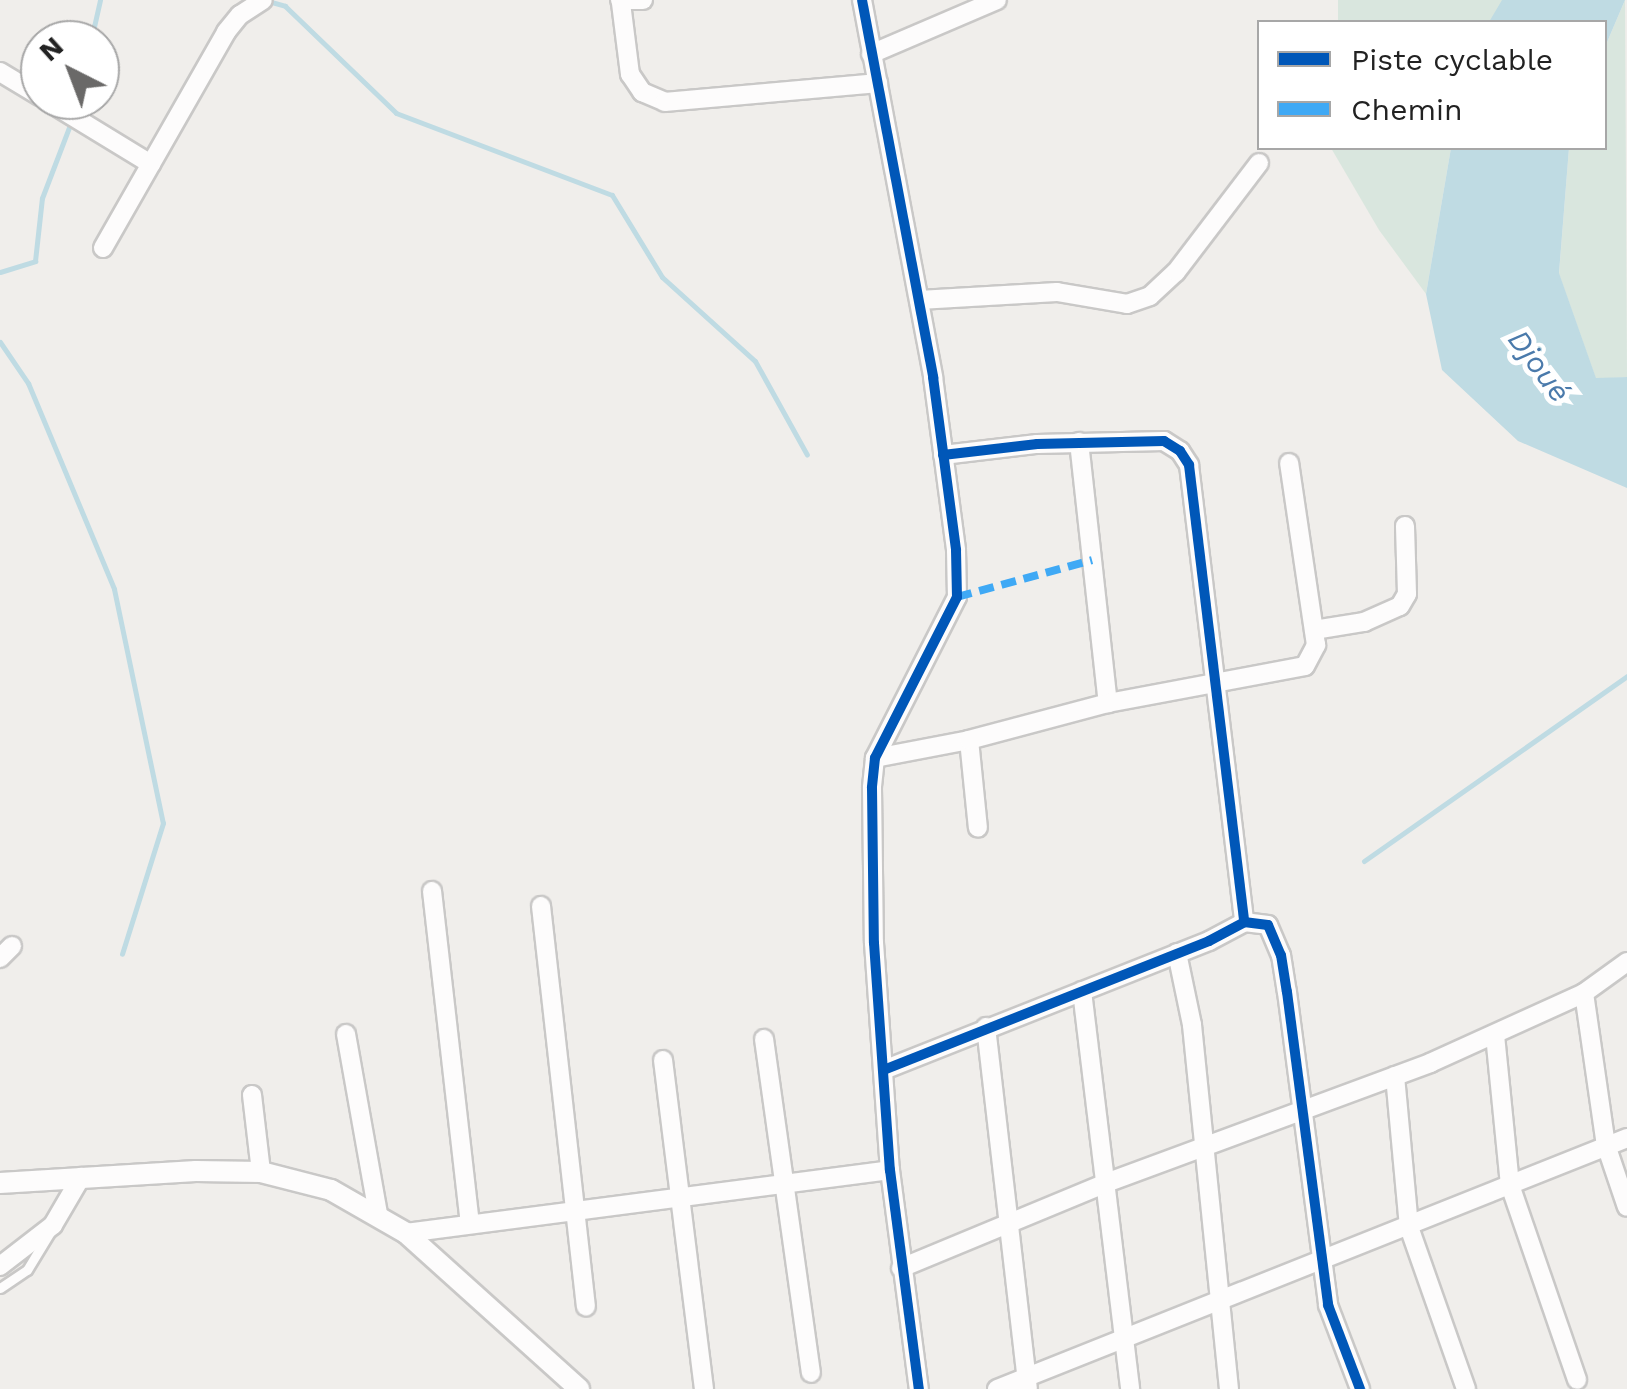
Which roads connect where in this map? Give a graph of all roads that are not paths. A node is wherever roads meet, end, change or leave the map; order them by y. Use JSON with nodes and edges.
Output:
{"nodes":[{"id":1,"x":263,"y":0,"type":"edge"},
{"id":2,"x":644,"y":0,"type":"edge"},
{"id":3,"x":862,"y":0,"type":"edge"},
{"id":4,"x":998,"y":0,"type":"edge"},
{"id":5,"x":620,"y":1,"type":"edge"},
{"id":6,"x":872,"y":54,"type":"junction"},
{"id":7,"x":878,"y":83,"type":"junction"},
{"id":8,"x":79,"y":120,"type":"edge"},
{"id":9,"x":1258,"y":163,"type":"dead end"},
{"id":10,"x":151,"y":164,"type":"junction"},
{"id":11,"x":104,"y":248,"type":"dead end"},
{"id":12,"x":919,"y":300,"type":"junction"},
{"id":13,"x":1078,"y":442,"type":"junction"},
{"id":14,"x":943,"y":455,"type":"junction"},
{"id":15,"x":1289,"y":463,"type":"dead end"},
{"id":16,"x":1404,"y":526,"type":"dead end"},
{"id":17,"x":1314,"y":630,"type":"junction"},
{"id":18,"x":1214,"y":686,"type":"junction"},
{"id":19,"x":1108,"y":703,"type":"junction"},
{"id":20,"x":969,"y":740,"type":"junction"},
{"id":21,"x":875,"y":758,"type":"junction"},
{"id":22,"x":978,"y":828,"type":"dead end"},
{"id":23,"x":432,"y":892,"type":"dead end"},
{"id":24,"x":542,"y":906,"type":"dead end"},
{"id":25,"x":1244,"y":922,"type":"junction"},
{"id":26,"x":1177,"y":954,"type":"junction"},
{"id":27,"x":1627,"y":962,"type":"edge"},
{"id":28,"x":1082,"y":992,"type":"junction"},
{"id":29,"x":1584,"y":993,"type":"junction"},
{"id":30,"x":986,"y":1026,"type":"junction"},
{"id":31,"x":346,"y":1034,"type":"dead end"},
{"id":32,"x":1496,"y":1035,"type":"junction"},
{"id":33,"x":764,"y":1039,"type":"dead end"},
{"id":34,"x":663,"y":1060,"type":"dead end"},
{"id":35,"x":886,"y":1069,"type":"junction"},
{"id":36,"x":1395,"y":1076,"type":"junction"},
{"id":37,"x":252,"y":1095,"type":"dead end"},
{"id":38,"x":1302,"y":1110,"type":"junction"},
{"id":39,"x":1627,"y":1138,"type":"edge"},
{"id":40,"x":1606,"y":1145,"type":"junction"},
{"id":41,"x":1204,"y":1147,"type":"junction"},
{"id":42,"x":890,"y":1170,"type":"junction"},
{"id":43,"x":261,"y":1172,"type":"junction"},
{"id":44,"x":82,"y":1176,"type":"junction"},
{"id":45,"x":0,"y":1183,"type":"edge"},
{"id":46,"x":784,"y":1183,"type":"junction"},
{"id":47,"x":1106,"y":1183,"type":"junction"},
{"id":48,"x":1510,"y":1186,"type":"junction"},
{"id":49,"x":682,"y":1198,"type":"junction"},
{"id":50,"x":1627,"y":1206,"type":"edge"},
{"id":51,"x":576,"y":1213,"type":"junction"},
{"id":52,"x":378,"y":1214,"type":"junction"},
{"id":53,"x":470,"y":1223,"type":"junction"},
{"id":54,"x":53,"y":1224,"type":"junction"},
{"id":55,"x":1006,"y":1224,"type":"junction"},
{"id":56,"x":1409,"y":1227,"type":"junction"},
{"id":57,"x":406,"y":1233,"type":"junction"},
{"id":58,"x":1320,"y":1263,"type":"junction"},
{"id":59,"x":0,"y":1266,"type":"edge"},
{"id":60,"x":901,"y":1268,"type":"junction"},
{"id":61,"x":0,"y":1288,"type":"edge"},
{"id":62,"x":1222,"y":1300,"type":"junction"},
{"id":63,"x":586,"y":1306,"type":"dead end"},
{"id":64,"x":1126,"y":1338,"type":"junction"},
{"id":65,"x":811,"y":1373,"type":"dead end"},
{"id":66,"x":1577,"y":1380,"type":"dead end"},
{"id":67,"x":1027,"y":1383,"type":"edge"},
{"id":68,"x":579,"y":1389,"type":"edge"},
{"id":69,"x":704,"y":1389,"type":"edge"},
{"id":70,"x":918,"y":1389,"type":"edge"},
{"id":71,"x":997,"y":1389,"type":"edge"},
{"id":72,"x":1130,"y":1389,"type":"edge"},
{"id":73,"x":1229,"y":1389,"type":"edge"},
{"id":74,"x":1360,"y":1389,"type":"edge"},
{"id":75,"x":1466,"y":1389,"type":"edge"}],
"edges":[{"from":1,"to":10,"type":"street"},
{"from":2,"to":5,"type":"street"},
{"from":3,"to":6,"type":"street"},
{"from":4,"to":6,"type":"street"},
{"from":5,"to":7,"type":"street"},
{"from":6,"to":7,"type":"street"},
{"from":7,"to":12,"type":"street"},
{"from":8,"to":10,"type":"street"},
{"from":9,"to":12,"type":"street"},
{"from":10,"to":11,"type":"street"},
{"from":12,"to":14,"type":"street"},
{"from":13,"to":14,"type":"street"},
{"from":13,"to":18,"type":"street"},
{"from":13,"to":19,"type":"street"},
{"from":14,"to":21,"type":"street"},
{"from":15,"to":17,"type":"street"},
{"from":16,"to":17,"type":"street"},
{"from":17,"to":18,"type":"street"},
{"from":18,"to":19,"type":"street"},
{"from":18,"to":25,"type":"street"},
{"from":19,"to":20,"type":"street"},
{"from":20,"to":21,"type":"street"},
{"from":20,"to":22,"type":"street"},
{"from":21,"to":35,"type":"street"},
{"from":23,"to":53,"type":"street"},
{"from":24,"to":51,"type":"street"},
{"from":25,"to":26,"type":"street"},
{"from":25,"to":38,"type":"street"},
{"from":26,"to":28,"type":"street"},
{"from":26,"to":41,"type":"street"},
{"from":27,"to":29,"type":"street"},
{"from":28,"to":30,"type":"street"},
{"from":28,"to":47,"type":"street"},
{"from":29,"to":32,"type":"street"},
{"from":29,"to":40,"type":"street"},
{"from":30,"to":35,"type":"street"},
{"from":30,"to":55,"type":"street"},
{"from":31,"to":52,"type":"street"},
{"from":32,"to":36,"type":"street"},
{"from":32,"to":48,"type":"street"},
{"from":33,"to":46,"type":"street"},
{"from":34,"to":49,"type":"street"},
{"from":35,"to":42,"type":"street"},
{"from":36,"to":38,"type":"street"},
{"from":36,"to":56,"type":"street"},
{"from":37,"to":43,"type":"street"},
{"from":38,"to":41,"type":"street"},
{"from":38,"to":58,"type":"street"},
{"from":39,"to":40,"type":"street"},
{"from":40,"to":48,"type":"street"},
{"from":40,"to":50,"type":"street"},
{"from":41,"to":47,"type":"street"},
{"from":41,"to":62,"type":"street"},
{"from":42,"to":46,"type":"street"},
{"from":42,"to":60,"type":"street"},
{"from":43,"to":44,"type":"street"},
{"from":43,"to":52,"type":"street"},
{"from":44,"to":45,"type":"street"},
{"from":44,"to":54,"type":"street"},
{"from":46,"to":49,"type":"street"},
{"from":46,"to":65,"type":"street"},
{"from":47,"to":55,"type":"street"},
{"from":47,"to":64,"type":"street"},
{"from":48,"to":56,"type":"street"},
{"from":48,"to":66,"type":"street"},
{"from":49,"to":51,"type":"street"},
{"from":49,"to":69,"type":"street"},
{"from":51,"to":53,"type":"street"},
{"from":51,"to":63,"type":"street"},
{"from":52,"to":57,"type":"street"},
{"from":53,"to":57,"type":"street"},
{"from":54,"to":59,"type":"street"},
{"from":54,"to":61,"type":"lane"},
{"from":55,"to":60,"type":"street"},
{"from":55,"to":67,"type":"street"},
{"from":56,"to":58,"type":"street"},
{"from":56,"to":75,"type":"street"},
{"from":57,"to":68,"type":"street"},
{"from":58,"to":62,"type":"street"},
{"from":58,"to":74,"type":"street"},
{"from":60,"to":70,"type":"street"},
{"from":62,"to":64,"type":"street"},
{"from":62,"to":73,"type":"street"},
{"from":64,"to":67,"type":"street"},
{"from":64,"to":72,"type":"street"},
{"from":67,"to":71,"type":"street"}]}
